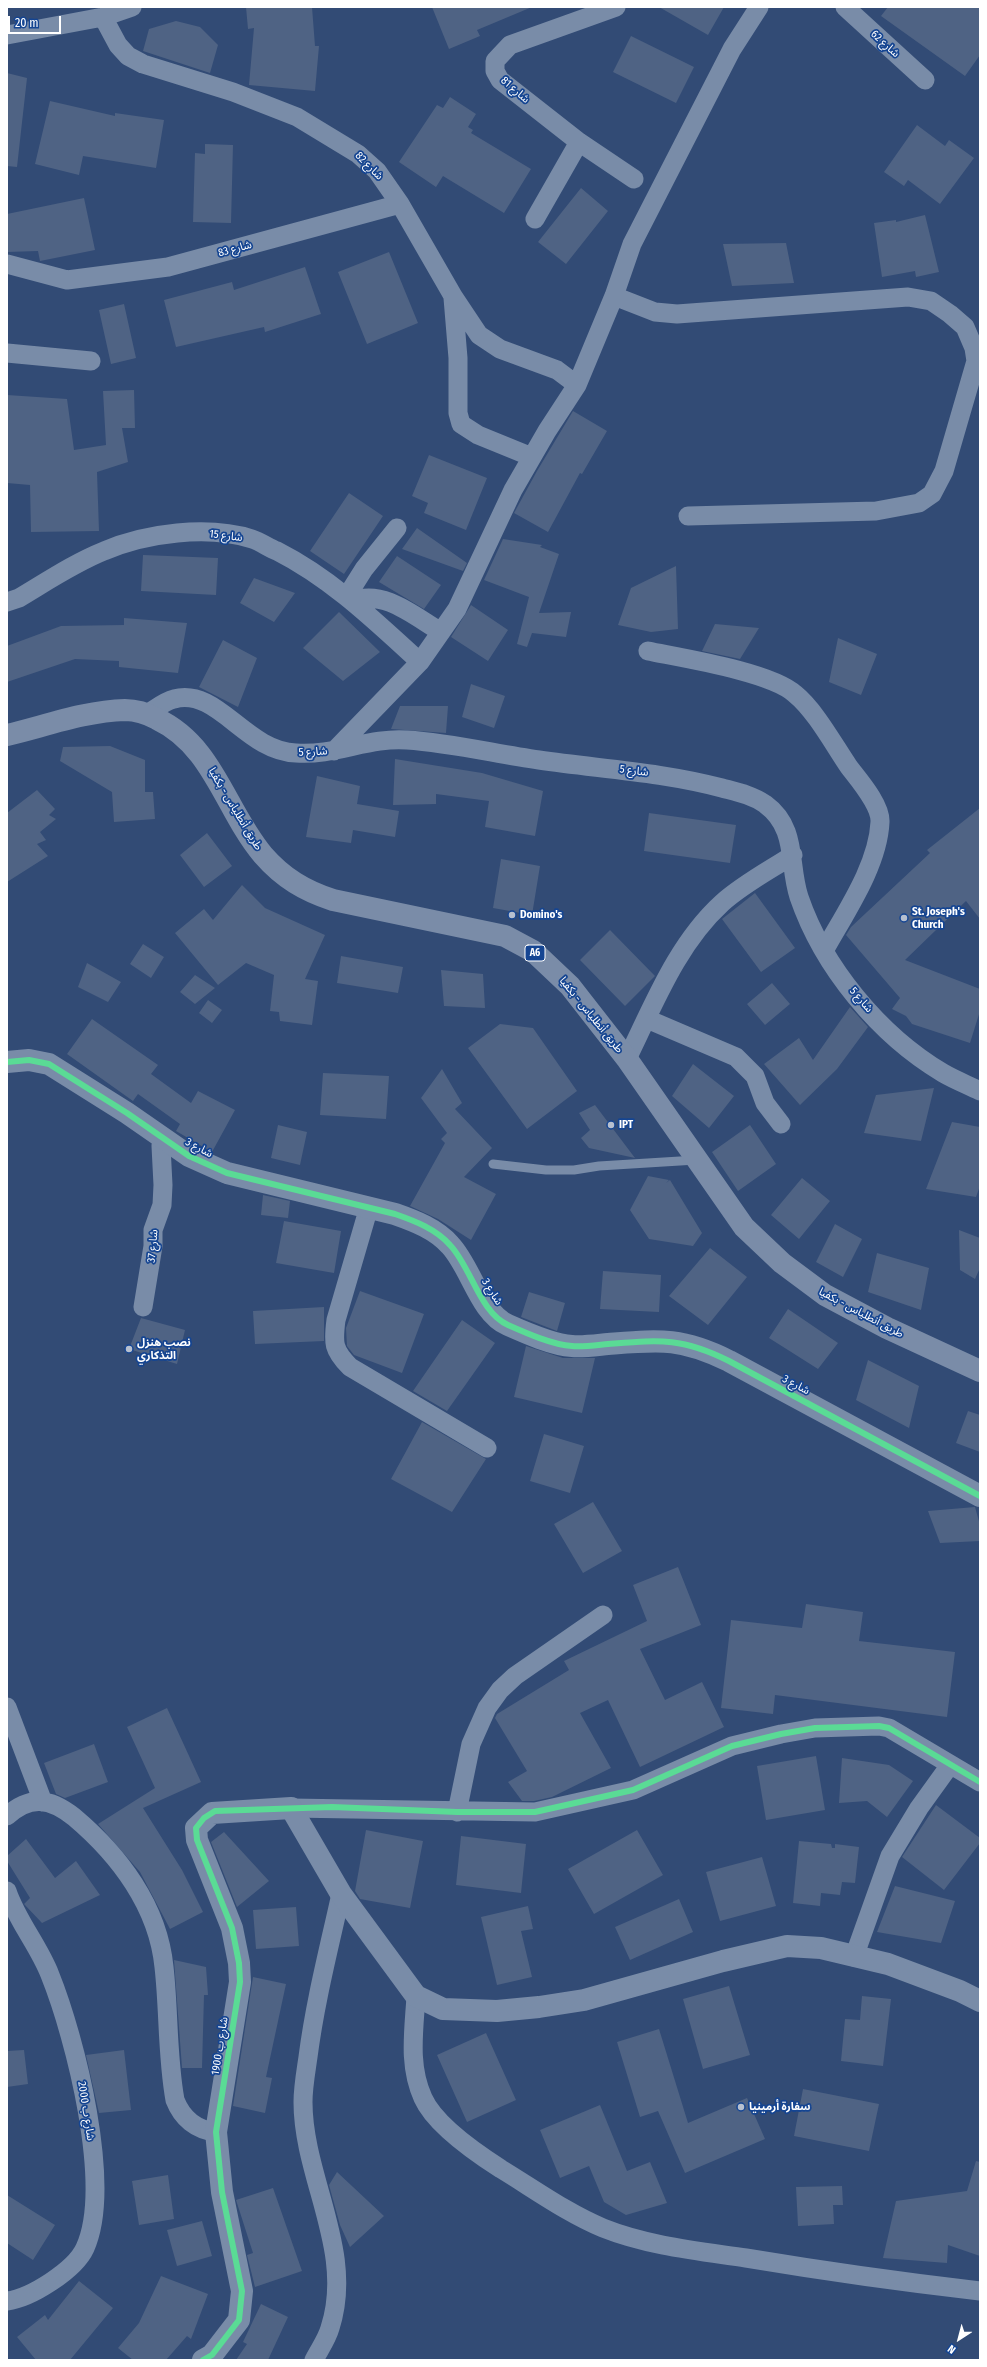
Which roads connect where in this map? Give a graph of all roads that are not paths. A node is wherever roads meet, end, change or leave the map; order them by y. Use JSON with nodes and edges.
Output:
{"nodes":[{"id":1,"x":616,"y":7,"type":"edge"},
{"id":2,"x":759,"y":7,"type":"edge"},
{"id":3,"x":845,"y":7,"type":"edge"},
{"id":4,"x":127,"y":8,"type":"edge"},
{"id":5,"x":103,"y":16,"type":"junction"},
{"id":6,"x":7,"y":35,"type":"edge"},
{"id":7,"x":925,"y":80,"type":"dead end"},
{"id":8,"x":579,"y":142,"type":"junction"},
{"id":9,"x":634,"y":179,"type":"dead end"},
{"id":10,"x":400,"y":204,"type":"junction"},
{"id":11,"x":535,"y":219,"type":"dead end"},
{"id":12,"x":7,"y":264,"type":"edge"},
{"id":13,"x":453,"y":296,"type":"junction"},
{"id":14,"x":614,"y":296,"type":"junction"},
{"id":15,"x":7,"y":353,"type":"edge"},
{"id":16,"x":91,"y":361,"type":"dead end"},
{"id":17,"x":577,"y":385,"type":"junction"},
{"id":18,"x":532,"y":458,"type":"junction"},
{"id":19,"x":688,"y":516,"type":"dead end"},
{"id":20,"x":397,"y":528,"type":"dead end"},
{"id":21,"x":350,"y":599,"type":"junction"},
{"id":22,"x":7,"y":602,"type":"edge"},
{"id":23,"x":441,"y":632,"type":"junction"},
{"id":24,"x":648,"y":651,"type":"dead end"},
{"id":25,"x":420,"y":662,"type":"junction"},
{"id":26,"x":147,"y":714,"type":"junction"},
{"id":27,"x":7,"y":735,"type":"edge"},
{"id":28,"x":334,"y":751,"type":"junction"},
{"id":29,"x":793,"y":855,"type":"junction"},
{"id":30,"x":824,"y":951,"type":"junction"},
{"id":31,"x":646,"y":1019,"type":"junction"},
{"id":32,"x":627,"y":1058,"type":"junction"},
{"id":33,"x":7,"y":1062,"type":"edge"},
{"id":34,"x":980,"y":1091,"type":"edge"},
{"id":35,"x":781,"y":1124,"type":"dead end"},
{"id":36,"x":165,"y":1139,"type":"junction"},
{"id":37,"x":697,"y":1160,"type":"junction"},
{"id":38,"x":494,"y":1164,"type":"dead end"},
{"id":39,"x":369,"y":1207,"type":"junction"},
{"id":40,"x":143,"y":1307,"type":"dead end"},
{"id":41,"x":980,"y":1371,"type":"edge"},
{"id":42,"x":487,"y":1448,"type":"dead end"},
{"id":43,"x":980,"y":1496,"type":"edge"},
{"id":44,"x":603,"y":1615,"type":"dead end"},
{"id":45,"x":7,"y":1707,"type":"edge"},
{"id":46,"x":950,"y":1765,"type":"junction"},
{"id":47,"x":980,"y":1782,"type":"edge"},
{"id":48,"x":43,"y":1802,"type":"junction"},
{"id":49,"x":291,"y":1808,"type":"junction"},
{"id":50,"x":457,"y":1812,"type":"junction"},
{"id":51,"x":7,"y":1816,"type":"edge"},
{"id":52,"x":7,"y":1891,"type":"edge"},
{"id":53,"x":341,"y":1894,"type":"junction"},
{"id":54,"x":854,"y":1957,"type":"junction"},
{"id":55,"x":416,"y":1996,"type":"junction"},
{"id":56,"x":980,"y":2002,"type":"edge"},
{"id":57,"x":216,"y":2132,"type":"junction"},
{"id":58,"x":980,"y":2291,"type":"edge"},
{"id":59,"x":7,"y":2301,"type":"edge"},
{"id":60,"x":204,"y":2360,"type":"edge"},
{"id":61,"x":314,"y":2360,"type":"edge"}],
"edges":[{"from":1,"to":8,"type":"street","name":"شارع 81"},
{"from":2,"to":14,"type":"street"},
{"from":3,"to":7,"type":"street","name":"شارع 62"},
{"from":4,"to":5,"type":"street"},
{"from":5,"to":6,"type":"street"},
{"from":5,"to":10,"type":"street","name":"شارع 82"},
{"from":8,"to":9,"type":"street","name":"شارع 81"},
{"from":8,"to":11,"type":"street"},
{"from":10,"to":12,"type":"street","name":"شارع 83"},
{"from":10,"to":13,"type":"street","name":"شارع 82"},
{"from":13,"to":17,"type":"street","name":"شارع 82"},
{"from":13,"to":18,"type":"street"},
{"from":14,"to":17,"type":"street"},
{"from":14,"to":19,"type":"street"},
{"from":15,"to":16,"type":"street"},
{"from":17,"to":18,"type":"street"},
{"from":18,"to":23,"type":"street"},
{"from":20,"to":21,"type":"street"},
{"from":21,"to":22,"type":"street","name":"شارع 15"},
{"from":21,"to":23,"type":"street"},
{"from":21,"to":25,"type":"street","name":"شارع 15"},
{"from":23,"to":25,"type":"street"},
{"from":24,"to":30,"type":"street"},
{"from":25,"to":28,"type":"street"},
{"from":26,"to":27,"type":"highway","name":"طريق أنطلياس - بكفيا","number":"A6"},
{"from":26,"to":28,"type":"street","name":"شارع 5"},
{"from":26,"to":32,"type":"highway","name":"طريق أنطلياس - بكفيا","number":"A6"},
{"from":28,"to":29,"type":"street","name":"شارع 5"},
{"from":29,"to":30,"type":"street","name":"شارع 5"},
{"from":29,"to":31,"type":"street"},
{"from":30,"to":34,"type":"street","name":"شارع 5"},
{"from":31,"to":32,"type":"street"},
{"from":31,"to":35,"type":"street"},
{"from":32,"to":37,"type":"highway","name":"طريق أنطلياس - بكفيا","number":"A6"},
{"from":33,"to":36,"type":"street","name":"شارع 3"},
{"from":36,"to":39,"type":"street","name":"شارع 3"},
{"from":36,"to":40,"type":"street","name":"شارع 37"},
{"from":37,"to":38,"type":"lane"},
{"from":37,"to":41,"type":"highway","name":"طريق أنطلياس - بكفيا","number":"A6"},
{"from":39,"to":42,"type":"street"},
{"from":39,"to":43,"type":"street","name":"شارع 3"},
{"from":44,"to":50,"type":"street"},
{"from":45,"to":48,"type":"street"},
{"from":46,"to":47,"type":"street"},
{"from":46,"to":50,"type":"street"},
{"from":46,"to":54,"type":"street"},
{"from":48,"to":51,"type":"street"},
{"from":48,"to":57,"type":"street"},
{"from":49,"to":50,"type":"street"},
{"from":49,"to":53,"type":"street"},
{"from":49,"to":57,"type":"street","name":"شارع ب 1900"},
{"from":52,"to":59,"type":"street","name":"شارع ب 2000"},
{"from":53,"to":55,"type":"street"},
{"from":53,"to":61,"type":"street"},
{"from":54,"to":55,"type":"street"},
{"from":54,"to":56,"type":"street"},
{"from":55,"to":58,"type":"street"},
{"from":57,"to":60,"type":"street","name":"شارع ب 1900"}]}
